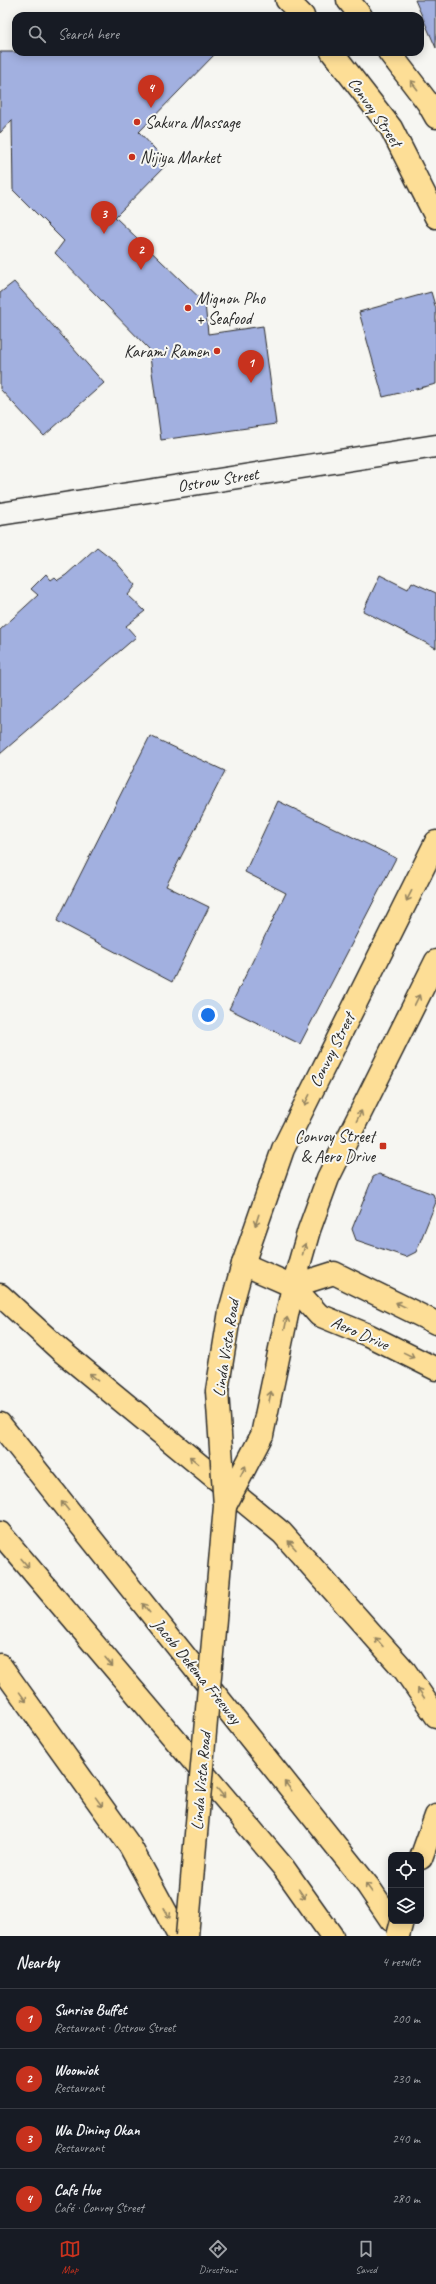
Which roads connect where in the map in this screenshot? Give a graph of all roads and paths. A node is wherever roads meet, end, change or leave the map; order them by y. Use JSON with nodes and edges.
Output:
{"nodes":[{"id":1,"x":287,"y":0,"type":"edge"},
{"id":2,"x":348,"y":0,"type":"edge"},
{"id":3,"x":299,"y":12,"type":"edge"},
{"id":4,"x":358,"y":12,"type":"edge"},
{"id":5,"x":335,"y":56,"type":"edge"},
{"id":6,"x":392,"y":56,"type":"edge"},
{"id":7,"x":436,"y":116,"type":"edge"},
{"id":8,"x":436,"y":217,"type":"edge"},
{"id":9,"x":436,"y":446,"type":"edge"},
{"id":10,"x":0,"y":514,"type":"edge"},
{"id":11,"x":436,"y":842,"type":"edge"},
{"id":12,"x":436,"y":961,"type":"edge"},
{"id":13,"x":243,"y":1264,"type":"junction"},
{"id":14,"x":293,"y":1286,"type":"junction"},
{"id":15,"x":0,"y":1295,"type":"edge"},
{"id":16,"x":436,"y":1322,"type":"edge"},
{"id":17,"x":436,"y":1369,"type":"edge"},
{"id":18,"x":0,"y":1424,"type":"edge"},
{"id":19,"x":225,"y":1506,"type":"junction"},
{"id":20,"x":0,"y":1533,"type":"edge"},
{"id":21,"x":0,"y":1665,"type":"edge"},
{"id":22,"x":436,"y":1716,"type":"edge"},
{"id":23,"x":436,"y":1816,"type":"edge"},
{"id":24,"x":423,"y":1852,"type":"edge"},
{"id":25,"x":388,"y":1916,"type":"edge"},
{"id":26,"x":394,"y":1924,"type":"edge"},
{"id":27,"x":401,"y":1924,"type":"edge"},
{"id":28,"x":179,"y":1936,"type":"edge"},
{"id":29,"x":187,"y":1936,"type":"edge"},
{"id":30,"x":332,"y":1936,"type":"edge"},
{"id":31,"x":398,"y":1936,"type":"edge"},
{"id":32,"x":402,"y":1936,"type":"edge"}],
"edges":[{"from":1,"to":3,"type":"main road"},
{"from":2,"to":4,"type":"main road"},
{"from":5,"to":8,"type":"main road","name":"Convoy Street"},
{"from":7,"to":6,"type":"main road","one_way":true},
{"from":9,"to":10,"type":"street","name":"Ostrow Street"},
{"from":11,"to":13,"type":"main road","name":"Convoy Street","one_way":true},
{"from":14,"to":12,"type":"main road","one_way":true},
{"from":13,"to":14,"type":"main road","name":"Aero Drive"},
{"from":13,"to":19,"type":"main road","name":"Linda Vista Road","bridge":true},
{"from":16,"to":14,"type":"main road","one_way":true},
{"from":14,"to":17,"type":"main road","name":"Aero Drive","one_way":true},
{"from":19,"to":14,"type":"main road","name":"Linda Vista Road","one_way":true,"bridge":true},
{"from":22,"to":15,"type":"main road","one_way":true},
{"from":25,"to":18,"type":"main road","name":"Jacob Dekema Freeway","one_way":true},
{"from":19,"to":29,"type":"main road","name":"Linda Vista Road","bridge":true},
{"from":20,"to":30,"type":"main road","one_way":true},
{"from":21,"to":28,"type":"main road","one_way":true},
{"from":23,"to":24,"type":"main road"},
{"from":26,"to":32,"type":"main road","name":"Jacob Dekema Freeway"},
{"from":27,"to":31,"type":"main road","bridge":true}]}
